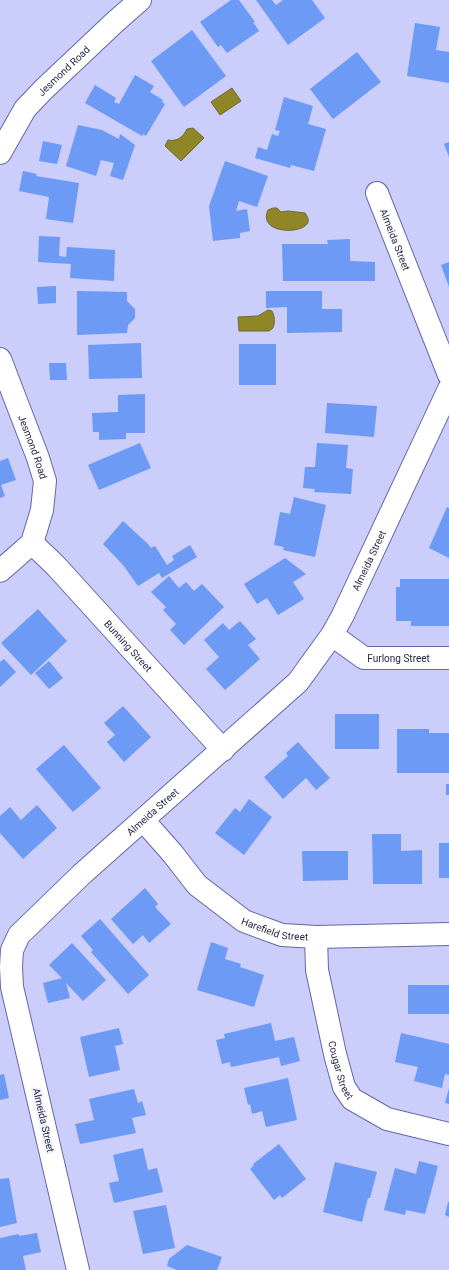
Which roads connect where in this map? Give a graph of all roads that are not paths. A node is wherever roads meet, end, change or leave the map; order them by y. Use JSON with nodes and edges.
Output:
{"nodes":[{"id":1,"x":140,"y":0,"type":"edge"},
{"id":2,"x":0,"y":153,"type":"edge"},
{"id":3,"x":377,"y":193,"type":"dead end"},
{"id":4,"x":0,"y":359,"type":"edge"},
{"id":5,"x":449,"y":375,"type":"edge"},
{"id":6,"x":449,"y":389,"type":"edge"},
{"id":7,"x":32,"y":543,"type":"junction"},
{"id":8,"x":0,"y":571,"type":"edge"},
{"id":9,"x":332,"y":635,"type":"junction"},
{"id":10,"x":449,"y":658,"type":"edge"},
{"id":11,"x":222,"y":750,"type":"junction"},
{"id":12,"x":143,"y":820,"type":"junction"},
{"id":13,"x":449,"y":934,"type":"edge"},
{"id":14,"x":316,"y":937,"type":"junction"},
{"id":15,"x":449,"y":1134,"type":"edge"},
{"id":16,"x":78,"y":1270,"type":"edge"}],
"edges":[{"from":1,"to":2,"type":"street","name":"Jesmond Road"},
{"from":3,"to":5,"type":"street","name":"Almeida Street"},
{"from":4,"to":7,"type":"street","name":"Jesmond Road"},
{"from":6,"to":9,"type":"street","name":"Almeida Street"},
{"from":7,"to":8,"type":"street"},
{"from":7,"to":11,"type":"street","name":"Bunning Street"},
{"from":9,"to":10,"type":"street","name":"Furlong Street"},
{"from":9,"to":11,"type":"street","name":"Almeida Street"},
{"from":11,"to":12,"type":"street","name":"Almeida Street"},
{"from":12,"to":14,"type":"street","name":"Harefield Street"},
{"from":12,"to":16,"type":"street","name":"Almeida Street"},
{"from":13,"to":14,"type":"street","name":"Harefield Street"},
{"from":14,"to":15,"type":"street","name":"Cougar Street"}]}
